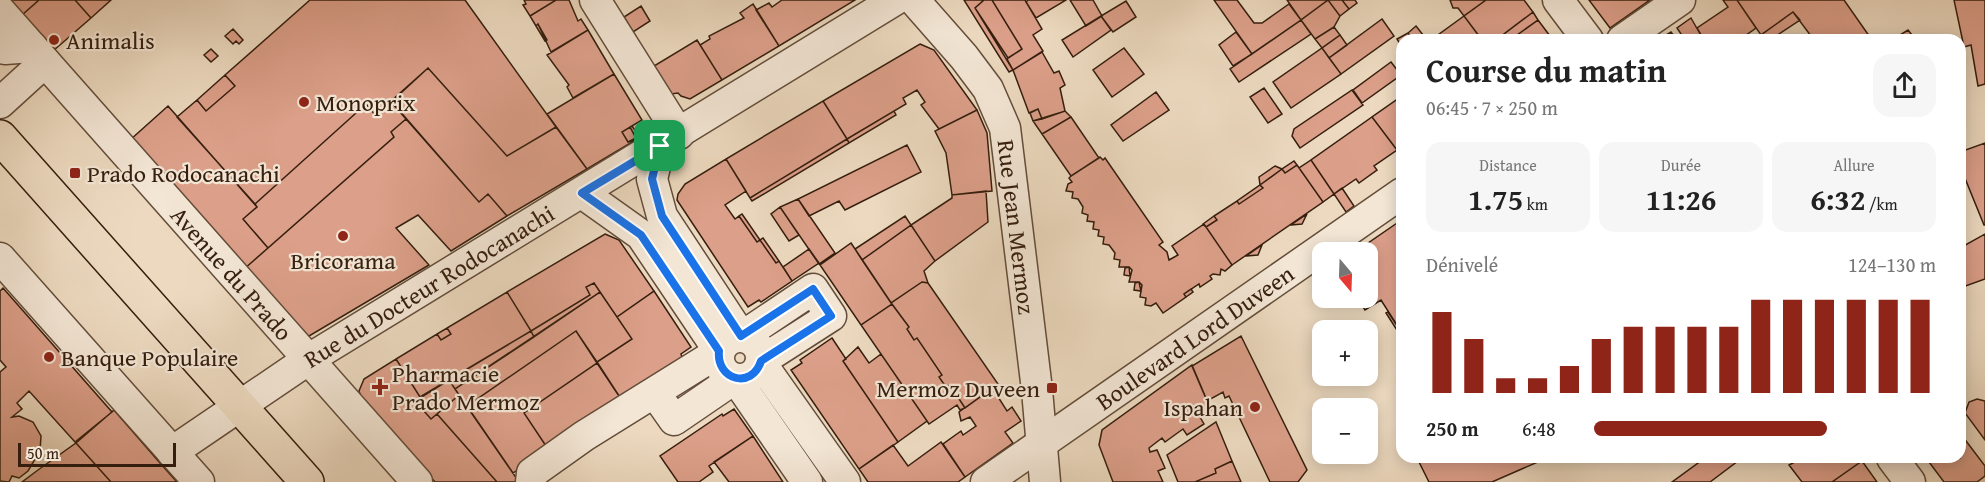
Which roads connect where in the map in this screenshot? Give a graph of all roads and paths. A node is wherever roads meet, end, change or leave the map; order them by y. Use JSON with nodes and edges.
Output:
{"nodes":[{"id":1,"x":595,"y":0,"type":"edge"},
{"id":2,"x":895,"y":0,"type":"edge"},
{"id":3,"x":914,"y":0,"type":"edge"},
{"id":4,"x":1558,"y":0,"type":"edge"},
{"id":5,"x":1680,"y":0,"type":"edge"},
{"id":6,"x":0,"y":11,"type":"edge"},
{"id":7,"x":1584,"y":34,"type":"edge"},
{"id":8,"x":1631,"y":34,"type":"edge"},
{"id":9,"x":0,"y":43,"type":"edge"},
{"id":10,"x":39,"y":55,"type":"junction"},
{"id":11,"x":0,"y":103,"type":"edge"},
{"id":12,"x":0,"y":136,"type":"edge"},
{"id":13,"x":669,"y":140,"type":"junction"},
{"id":14,"x":582,"y":193,"type":"junction"},
{"id":15,"x":1396,"y":197,"type":"edge"},
{"id":16,"x":0,"y":258,"type":"edge"},
{"id":17,"x":731,"y":344,"type":"junction"},
{"id":18,"x":309,"y":358,"type":"junction"},
{"id":19,"x":761,"y":362,"type":"junction"},
{"id":20,"x":735,"y":379,"type":"junction"},
{"id":21,"x":655,"y":393,"type":"junction"},
{"id":22,"x":240,"y":406,"type":"junction"},
{"id":23,"x":1041,"y":445,"type":"junction"},
{"id":24,"x":172,"y":452,"type":"junction"},
{"id":25,"x":1896,"y":463,"type":"edge"},
{"id":26,"x":199,"y":482,"type":"edge"},
{"id":27,"x":307,"y":482,"type":"edge"},
{"id":28,"x":417,"y":482,"type":"edge"},
{"id":29,"x":531,"y":482,"type":"edge"},
{"id":30,"x":807,"y":482,"type":"edge"},
{"id":31,"x":845,"y":482,"type":"edge"},
{"id":32,"x":986,"y":482,"type":"edge"},
{"id":33,"x":1045,"y":482,"type":"edge"},
{"id":34,"x":1910,"y":482,"type":"edge"}],
"edges":[{"from":1,"to":13,"type":"street"},
{"from":2,"to":13,"type":"street","name":"Rue du Docteur Rodocanachi"},
{"from":3,"to":23,"type":"street","name":"Rue Jean Mermoz"},
{"from":4,"to":7,"type":"street"},
{"from":5,"to":8,"type":"street"},
{"from":6,"to":10,"type":"street","name":"Avenue du Prado"},
{"from":9,"to":10,"type":"street"},
{"from":10,"to":11,"type":"street"},
{"from":10,"to":18,"type":"street","name":"Avenue du Prado"},
{"from":12,"to":22,"type":"main road"},
{"from":13,"to":14,"type":"street","name":"Rue du Docteur Rodocanachi"},
{"from":13,"to":17,"type":"street"},
{"from":14,"to":17,"type":"street"},
{"from":14,"to":18,"type":"street","name":"Rue du Docteur Rodocanachi"},
{"from":15,"to":23,"type":"street","name":"Boulevard Lord Duveen"},
{"from":16,"to":24,"type":"street"},
{"from":17,"to":19,"type":"street"},
{"from":17,"to":19,"type":"street"},
{"from":17,"to":20,"type":"street"},
{"from":17,"to":21,"type":"street"},
{"from":18,"to":22,"type":"street","name":"Rue du Docteur Rodocanachi"},
{"from":18,"to":28,"type":"street","name":"Avenue du Prado"},
{"from":19,"to":20,"type":"street"},
{"from":19,"to":31,"type":"street"},
{"from":20,"to":21,"type":"street"},
{"from":20,"to":30,"type":"street"},
{"from":21,"to":29,"type":"street"},
{"from":22,"to":24,"type":"street"},
{"from":22,"to":27,"type":"main road"},
{"from":23,"to":32,"type":"street","name":"Boulevard Lord Duveen"},
{"from":23,"to":33,"type":"street","name":"Rue Jean Mermoz"},
{"from":24,"to":26,"type":"street"},
{"from":25,"to":34,"type":"street"}]}
